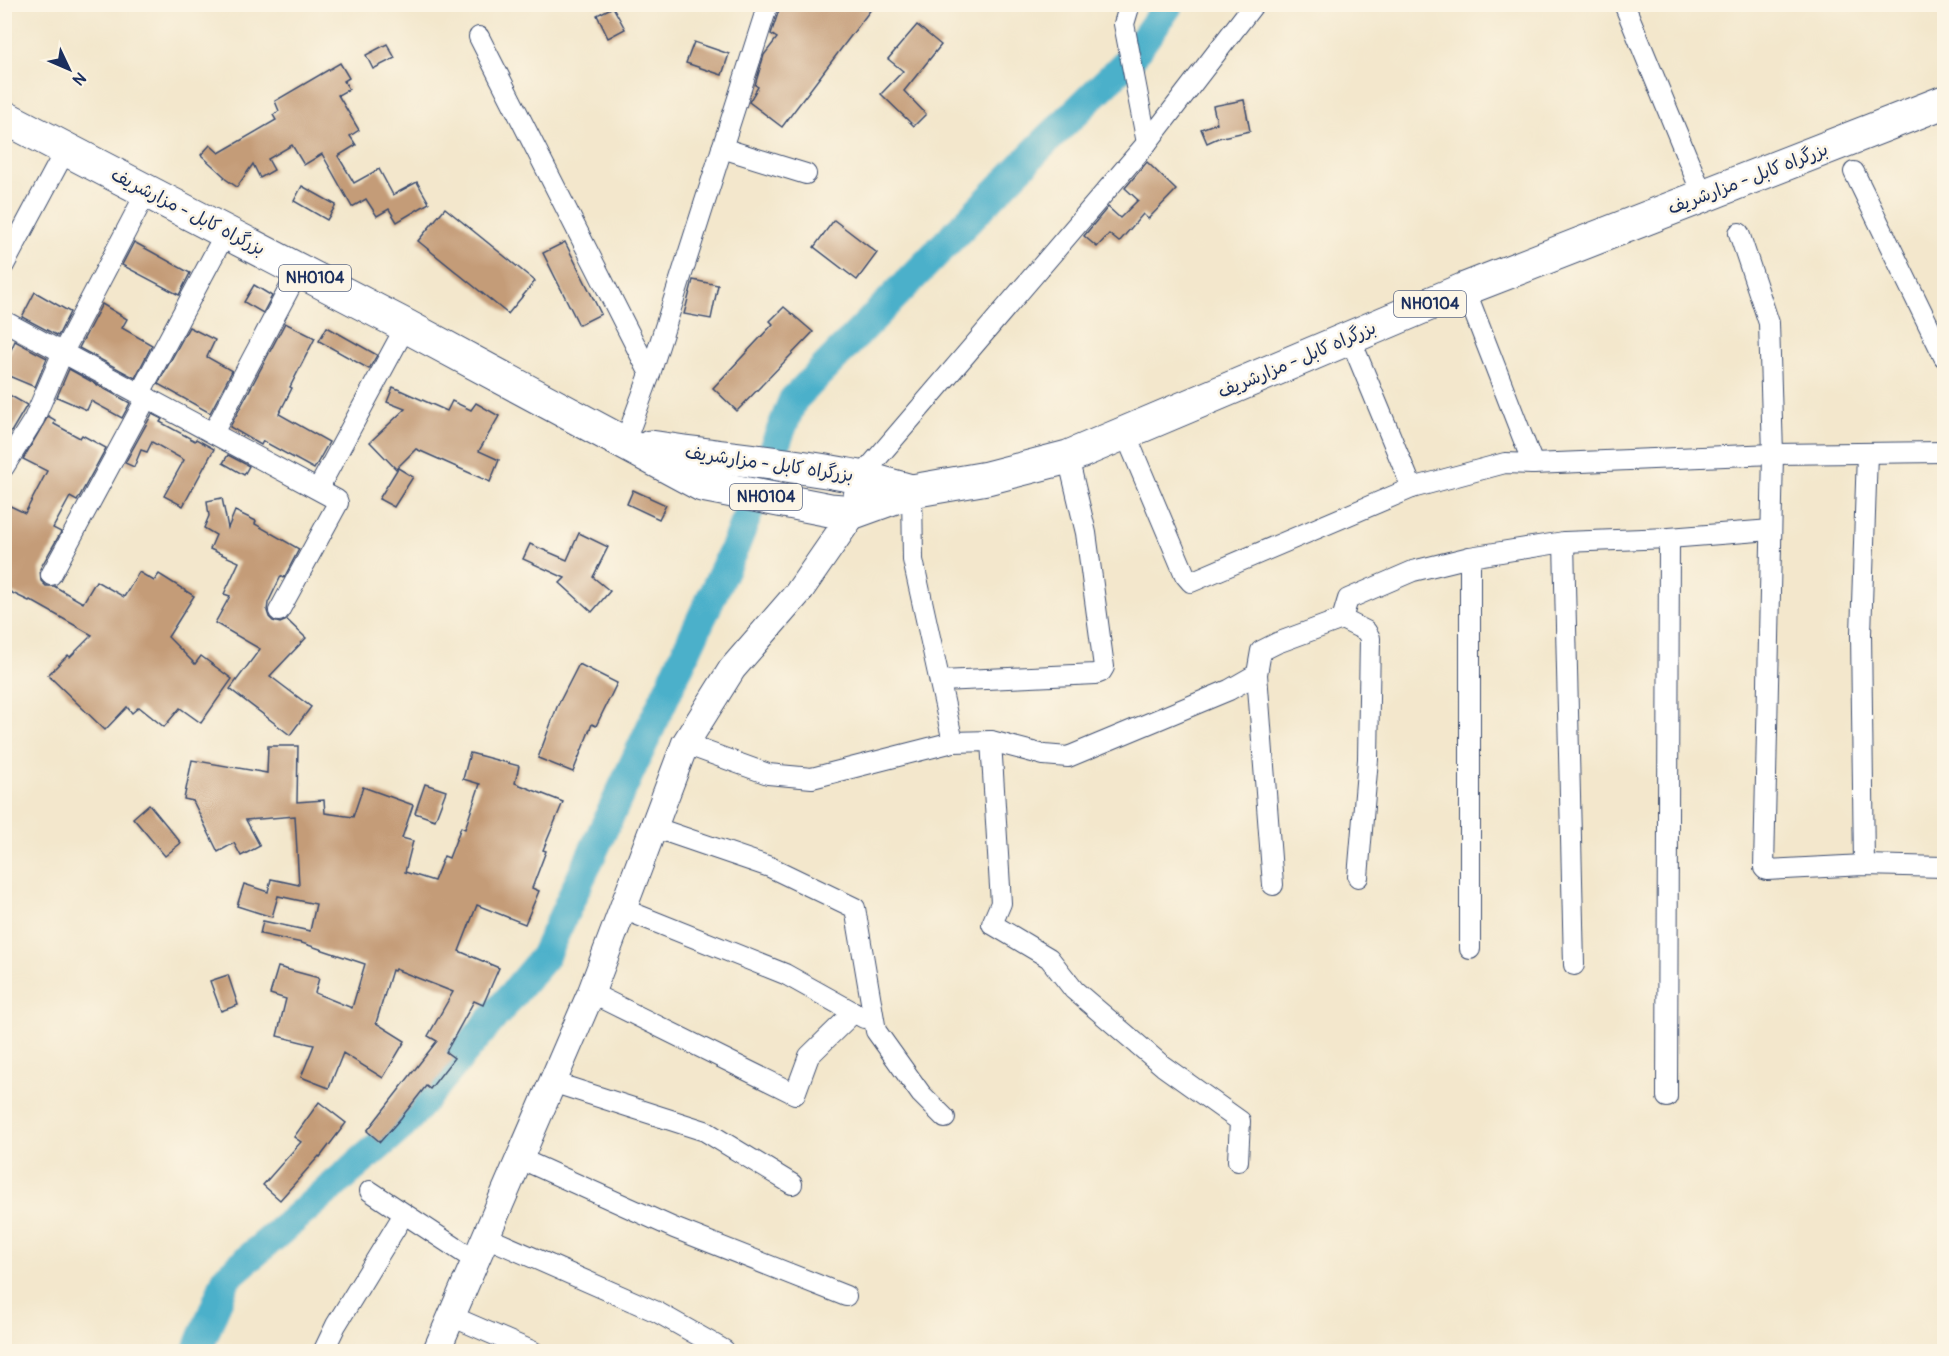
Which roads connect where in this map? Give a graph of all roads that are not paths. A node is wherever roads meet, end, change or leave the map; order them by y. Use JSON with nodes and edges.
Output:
{"nodes":[{"id":1,"x":768,"y":4,"type":"edge"},
{"id":2,"x":1130,"y":4,"type":"edge"},
{"id":3,"x":1254,"y":4,"type":"edge"},
{"id":4,"x":1624,"y":4,"type":"edge"},
{"id":5,"x":479,"y":37,"type":"dead end"},
{"id":6,"x":1944,"y":102,"type":"edge"},
{"id":7,"x":4,"y":117,"type":"edge"},
{"id":8,"x":1147,"y":143,"type":"junction"},
{"id":9,"x":722,"y":148,"type":"junction"},
{"id":10,"x":66,"y":149,"type":"junction"},
{"id":11,"x":1854,"y":172,"type":"dead end"},
{"id":12,"x":806,"y":174,"type":"dead end"},
{"id":13,"x":147,"y":191,"type":"junction"},
{"id":14,"x":1703,"y":196,"type":"junction"},
{"id":15,"x":226,"y":232,"type":"junction"},
{"id":16,"x":1738,"y":233,"type":"dead end"},
{"id":17,"x":4,"y":265,"type":"edge"},
{"id":18,"x":300,"y":270,"type":"junction"},
{"id":19,"x":1465,"y":289,"type":"junction"},
{"id":20,"x":4,"y":321,"type":"edge"},
{"id":21,"x":406,"y":326,"type":"junction"},
{"id":22,"x":1350,"y":338,"type":"junction"},
{"id":23,"x":63,"y":352,"type":"junction"},
{"id":24,"x":1944,"y":357,"type":"edge"},
{"id":25,"x":650,"y":374,"type":"junction"},
{"id":26,"x":143,"y":395,"type":"junction"},
{"id":27,"x":213,"y":433,"type":"junction"},
{"id":28,"x":1125,"y":433,"type":"junction"},
{"id":29,"x":625,"y":442,"type":"junction"},
{"id":30,"x":1944,"y":452,"type":"edge"},
{"id":31,"x":1867,"y":453,"type":"junction"},
{"id":32,"x":1773,"y":454,"type":"junction"},
{"id":33,"x":1068,"y":457,"type":"junction"},
{"id":34,"x":1533,"y":464,"type":"junction"},
{"id":35,"x":4,"y":467,"type":"edge"},
{"id":36,"x":705,"y":471,"type":"junction"},
{"id":37,"x":861,"y":477,"type":"junction"},
{"id":38,"x":1412,"y":488,"type":"junction"},
{"id":39,"x":318,"y":489,"type":"junction"},
{"id":40,"x":912,"y":492,"type":"junction"},
{"id":41,"x":842,"y":511,"type":"junction"},
{"id":42,"x":1771,"y":530,"type":"junction"},
{"id":43,"x":1669,"y":538,"type":"junction"},
{"id":44,"x":1564,"y":542,"type":"junction"},
{"id":45,"x":1470,"y":557,"type":"junction"},
{"id":46,"x":51,"y":575,"type":"dead end"},
{"id":47,"x":279,"y":611,"type":"dead end"},
{"id":48,"x":1342,"y":620,"type":"junction"},
{"id":49,"x":1257,"y":674,"type":"junction"},
{"id":50,"x":941,"y":681,"type":"junction"},
{"id":51,"x":991,"y":741,"type":"junction"},
{"id":52,"x":953,"y":742,"type":"junction"},
{"id":53,"x":685,"y":744,"type":"junction"},
{"id":54,"x":653,"y":826,"type":"junction"},
{"id":55,"x":1864,"y":865,"type":"junction"},
{"id":56,"x":1944,"y":867,"type":"edge"},
{"id":57,"x":1358,"y":877,"type":"dead end"},
{"id":58,"x":1273,"y":885,"type":"dead end"},
{"id":59,"x":623,"y":909,"type":"junction"},
{"id":60,"x":1470,"y":949,"type":"dead end"},
{"id":61,"x":1574,"y":965,"type":"dead end"},
{"id":62,"x":591,"y":993,"type":"junction"},
{"id":63,"x":854,"y":1012,"type":"junction"},
{"id":64,"x":874,"y":1024,"type":"junction"},
{"id":65,"x":552,"y":1083,"type":"junction"},
{"id":66,"x":1666,"y":1097,"type":"dead end"},
{"id":67,"x":945,"y":1118,"type":"dead end"},
{"id":68,"x":519,"y":1158,"type":"junction"},
{"id":69,"x":1238,"y":1161,"type":"dead end"},
{"id":70,"x":792,"y":1184,"type":"dead end"},
{"id":71,"x":370,"y":1191,"type":"dead end"},
{"id":72,"x":404,"y":1214,"type":"junction"},
{"id":73,"x":481,"y":1249,"type":"junction"},
{"id":74,"x":846,"y":1296,"type":"dead end"},
{"id":75,"x":451,"y":1316,"type":"junction"},
{"id":76,"x":724,"y":1350,"type":"edge"},
{"id":77,"x":323,"y":1352,"type":"edge"},
{"id":78,"x":436,"y":1352,"type":"edge"},
{"id":79,"x":534,"y":1352,"type":"edge"}],
"edges":[{"from":1,"to":9,"type":"street"},
{"from":2,"to":8,"type":"street"},
{"from":3,"to":8,"type":"street"},
{"from":4,"to":14,"type":"street"},
{"from":5,"to":25,"type":"street"},
{"from":6,"to":14,"type":"highway","name":"بزرگراه کابل - مزارشریف","number":"NH0104"},
{"from":7,"to":10,"type":"highway","name":"بزرگراه کابل - مزارشریف","number":"NH0104"},
{"from":8,"to":37,"type":"street"},
{"from":9,"to":12,"type":"street"},
{"from":9,"to":25,"type":"street"},
{"from":10,"to":13,"type":"highway","name":"بزرگراه کابل - مزارشریف","number":"NH0104"},
{"from":10,"to":17,"type":"street"},
{"from":11,"to":24,"type":"street"},
{"from":13,"to":15,"type":"highway","name":"بزرگراه کابل - مزارشریف","number":"NH0104"},
{"from":13,"to":23,"type":"street"},
{"from":14,"to":19,"type":"highway","name":"بزرگراه کابل - مزارشریف","number":"NH0104"},
{"from":15,"to":18,"type":"highway","name":"بزرگراه کابل - مزارشریف","number":"NH0104"},
{"from":15,"to":26,"type":"street"},
{"from":16,"to":32,"type":"street"},
{"from":18,"to":21,"type":"highway","name":"بزرگراه کابل - مزارشریف","number":"NH0104"},
{"from":18,"to":27,"type":"street"},
{"from":19,"to":22,"type":"highway","name":"بزرگراه کابل - مزارشریف","number":"NH0104"},
{"from":19,"to":34,"type":"street"},
{"from":20,"to":23,"type":"street"},
{"from":21,"to":29,"type":"highway","name":"بزرگراه کابل - مزارشریف","number":"NH0104"},
{"from":21,"to":39,"type":"street"},
{"from":22,"to":28,"type":"highway","name":"بزرگراه کابل - مزارشریف","number":"NH0104"},
{"from":22,"to":38,"type":"street"},
{"from":23,"to":26,"type":"street"},
{"from":23,"to":35,"type":"street"},
{"from":25,"to":29,"type":"street"},
{"from":26,"to":27,"type":"street"},
{"from":26,"to":46,"type":"street"},
{"from":27,"to":39,"type":"street"},
{"from":28,"to":33,"type":"highway","name":"بزرگراه کابل - مزارشریف","number":"NH0104"},
{"from":28,"to":38,"type":"street"},
{"from":29,"to":36,"type":"highway","name":"بزرگراه کابل - مزارشریف","number":"NH0104"},
{"from":30,"to":31,"type":"street"},
{"from":31,"to":32,"type":"street"},
{"from":31,"to":55,"type":"street"},
{"from":32,"to":34,"type":"street"},
{"from":32,"to":42,"type":"street"},
{"from":33,"to":40,"type":"highway","name":"بزرگراه کابل - مزارشریف","number":"NH0104"},
{"from":33,"to":50,"type":"street"},
{"from":34,"to":38,"type":"street"},
{"from":36,"to":37,"type":"highway","name":"بزرگراه کابل - مزارشریف","number":"NH0104"},
{"from":36,"to":41,"type":"highway","name":"بزرگراه کابل - مزارشریف","number":"NH0104"},
{"from":37,"to":40,"type":"highway","name":"بزرگراه کابل - مزارشریف","number":"NH0104"},
{"from":37,"to":41,"type":"street"},
{"from":39,"to":47,"type":"street"},
{"from":40,"to":41,"type":"highway","name":"بزرگراه کابل - مزارشریف","number":"NH0104"},
{"from":40,"to":50,"type":"street"},
{"from":41,"to":53,"type":"street"},
{"from":42,"to":43,"type":"street"},
{"from":42,"to":55,"type":"street"},
{"from":43,"to":44,"type":"street"},
{"from":43,"to":66,"type":"street"},
{"from":44,"to":45,"type":"street"},
{"from":44,"to":61,"type":"street"},
{"from":45,"to":48,"type":"street"},
{"from":45,"to":60,"type":"street"},
{"from":48,"to":49,"type":"street"},
{"from":48,"to":57,"type":"street"},
{"from":49,"to":51,"type":"street"},
{"from":49,"to":58,"type":"street"},
{"from":50,"to":52,"type":"street"},
{"from":51,"to":52,"type":"street"},
{"from":51,"to":69,"type":"street"},
{"from":52,"to":53,"type":"street"},
{"from":53,"to":54,"type":"street"},
{"from":54,"to":59,"type":"street"},
{"from":54,"to":64,"type":"street"},
{"from":55,"to":56,"type":"street"},
{"from":59,"to":62,"type":"street"},
{"from":59,"to":63,"type":"street"},
{"from":62,"to":63,"type":"street"},
{"from":62,"to":65,"type":"street"},
{"from":63,"to":64,"type":"street"},
{"from":64,"to":67,"type":"street"},
{"from":65,"to":68,"type":"street"},
{"from":65,"to":70,"type":"street"},
{"from":68,"to":73,"type":"street"},
{"from":68,"to":74,"type":"street"},
{"from":71,"to":72,"type":"street"},
{"from":72,"to":73,"type":"street"},
{"from":72,"to":77,"type":"street"},
{"from":73,"to":75,"type":"street"},
{"from":73,"to":76,"type":"street"},
{"from":75,"to":78,"type":"street"},
{"from":75,"to":79,"type":"street"}]}
